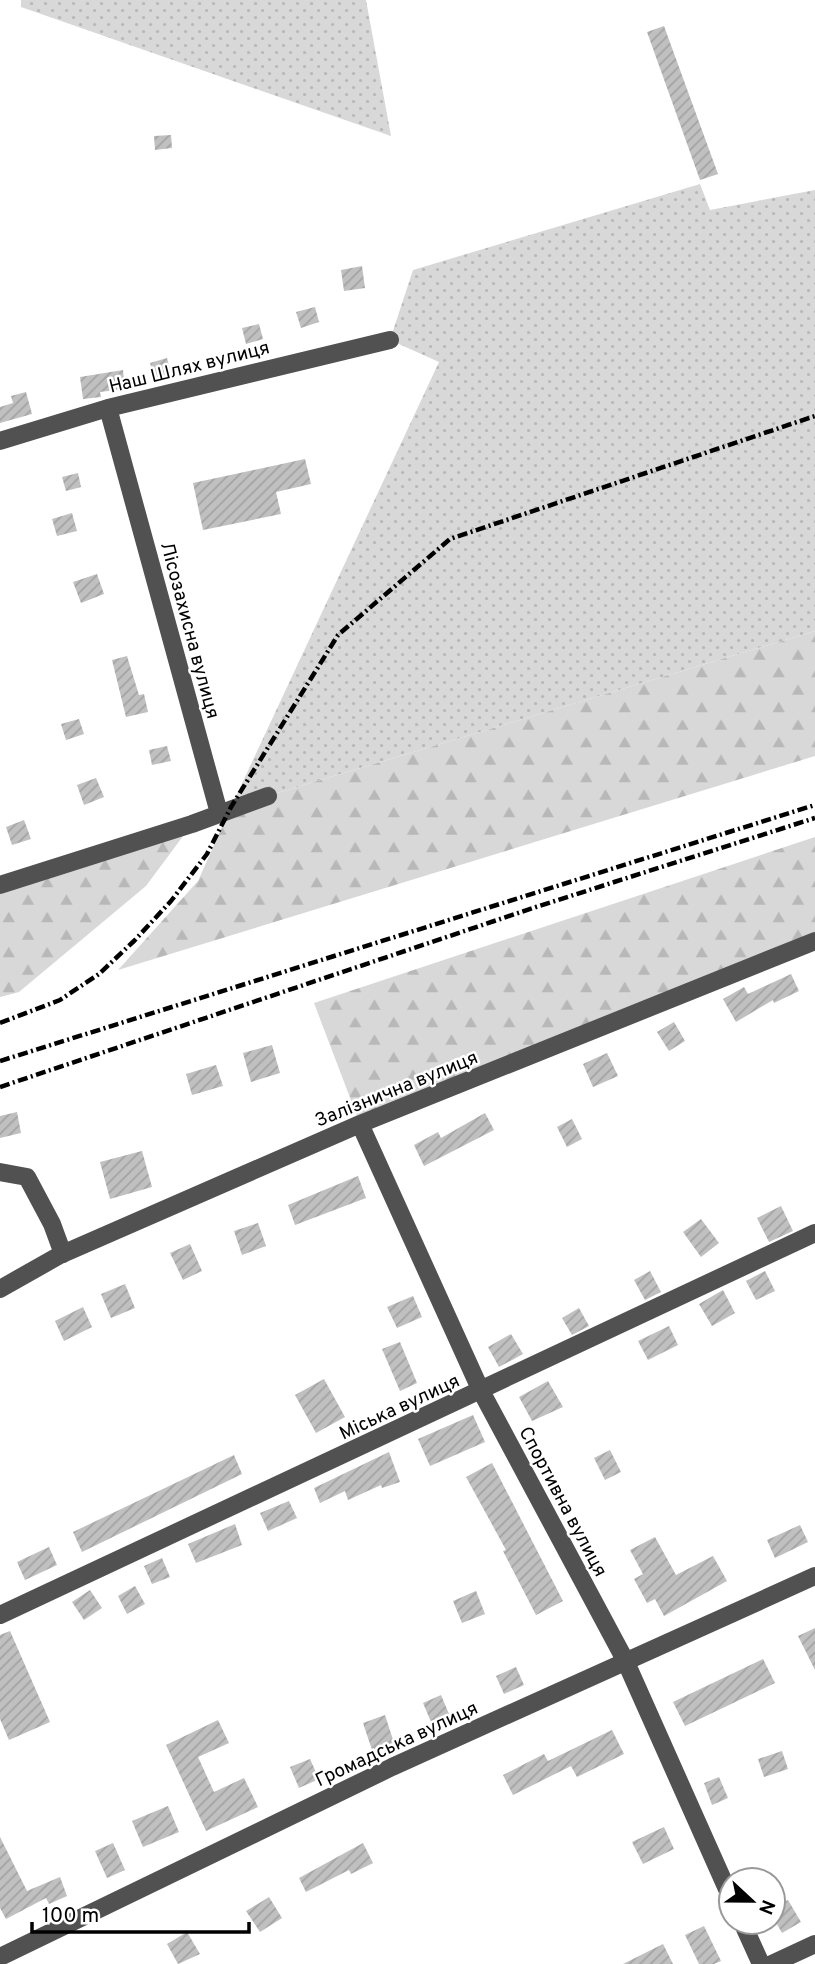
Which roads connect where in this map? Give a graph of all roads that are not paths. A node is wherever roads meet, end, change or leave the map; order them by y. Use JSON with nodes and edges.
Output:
{"nodes":[{"id":1,"x":390,"y":340,"type":"dead end"},
{"id":2,"x":108,"y":408,"type":"junction"},
{"id":3,"x":0,"y":441,"type":"edge"},
{"id":4,"x":268,"y":796,"type":"dead end"},
{"id":5,"x":219,"y":813,"type":"junction"},
{"id":6,"x":0,"y":886,"type":"edge"},
{"id":7,"x":815,"y":941,"type":"edge"},
{"id":8,"x":360,"y":1124,"type":"junction"},
{"id":9,"x":0,"y":1172,"type":"edge"},
{"id":10,"x":815,"y":1233,"type":"edge"},
{"id":11,"x":63,"y":1254,"type":"junction"},
{"id":12,"x":0,"y":1289,"type":"edge"},
{"id":13,"x":481,"y":1391,"type":"junction"},
{"id":14,"x":815,"y":1576,"type":"edge"},
{"id":15,"x":0,"y":1615,"type":"edge"},
{"id":16,"x":625,"y":1660,"type":"junction"},
{"id":17,"x":717,"y":1867,"type":"edge"},
{"id":18,"x":748,"y":1936,"type":"edge"},
{"id":19,"x":815,"y":1944,"type":"edge"},
{"id":20,"x":0,"y":1957,"type":"edge"},
{"id":21,"x":761,"y":1964,"type":"edge"},
{"id":22,"x":772,"y":1964,"type":"edge"}],
"edges":[{"from":1,"to":2,"type":"street","name":"Наш Шлях вулиця"},
{"from":2,"to":3,"type":"street","name":"Наш Шлях вулиця"},
{"from":2,"to":5,"type":"street","name":"Лісозахисна вулиця"},
{"from":4,"to":5,"type":"street"},
{"from":5,"to":6,"type":"street"},
{"from":7,"to":8,"type":"street","name":"Залізнична вулиця"},
{"from":8,"to":11,"type":"street","name":"Залізнична вулиця"},
{"from":8,"to":13,"type":"street","name":"Спортивна вулиця"},
{"from":9,"to":11,"type":"street"},
{"from":10,"to":13,"type":"street","name":"Міська вулиця"},
{"from":11,"to":12,"type":"street","name":"Залізнична вулиця"},
{"from":13,"to":15,"type":"street","name":"Міська вулиця"},
{"from":13,"to":16,"type":"street","name":"Спортивна вулиця"},
{"from":14,"to":16,"type":"street","name":"Громадська вулиця"},
{"from":16,"to":17,"type":"street","name":"Спортивна вулиця"},
{"from":16,"to":20,"type":"street","name":"Громадська вулиця"},
{"from":18,"to":21,"type":"street"},
{"from":19,"to":22,"type":"street"}]}
